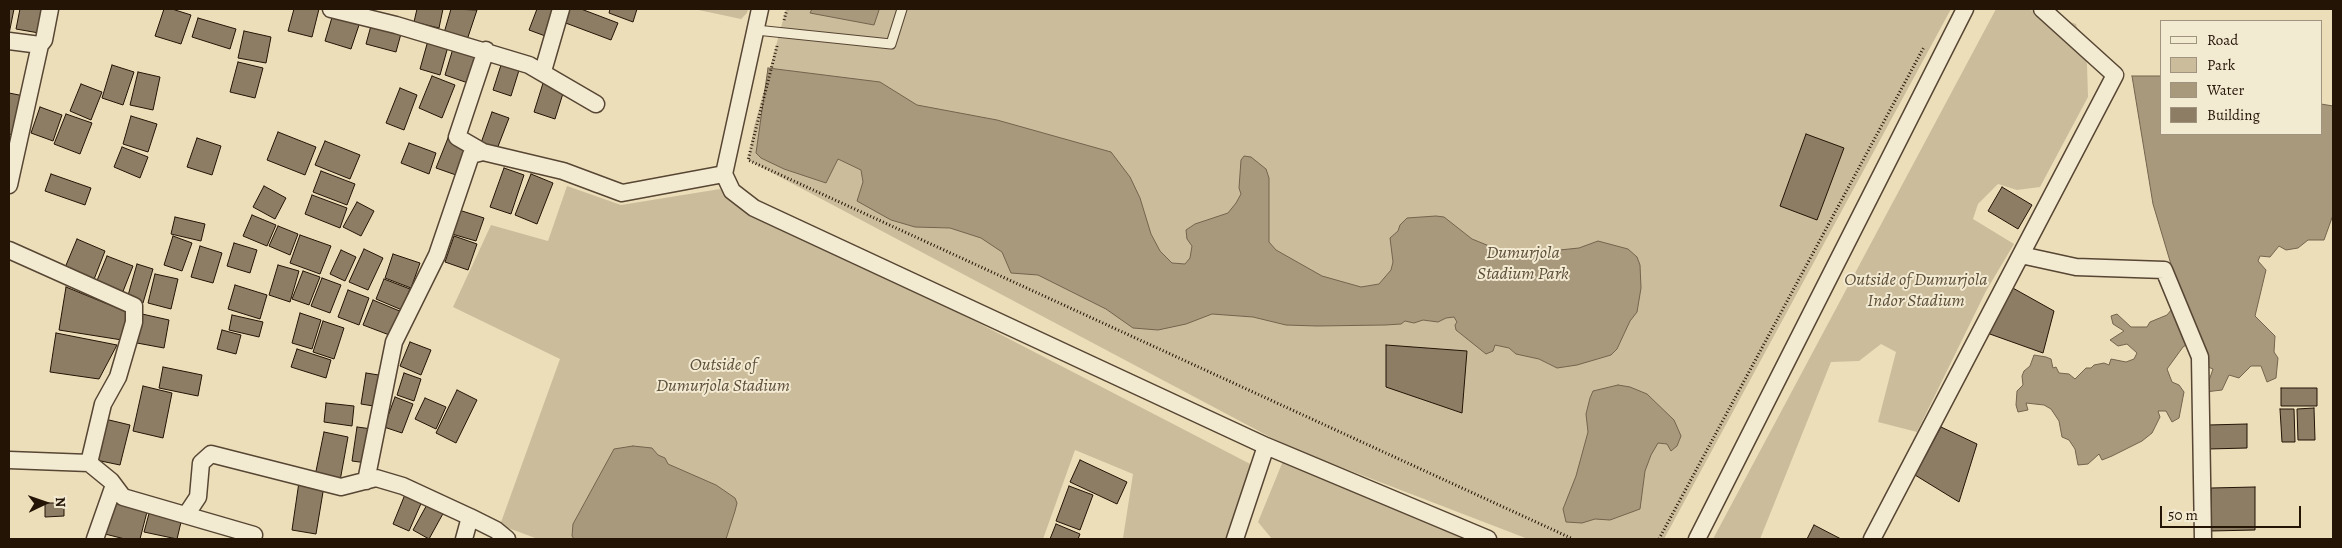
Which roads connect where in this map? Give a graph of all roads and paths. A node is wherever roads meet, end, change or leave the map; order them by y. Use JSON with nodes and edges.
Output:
{"nodes":[{"id":1,"x":50,"y":9,"type":"edge"},
{"id":2,"x":332,"y":9,"type":"edge"},
{"id":3,"x":561,"y":9,"type":"edge"},
{"id":4,"x":760,"y":9,"type":"edge"},
{"id":5,"x":786,"y":9,"type":"edge"},
{"id":6,"x":902,"y":9,"type":"edge"},
{"id":7,"x":1965,"y":9,"type":"edge"},
{"id":8,"x":2042,"y":9,"type":"edge"},
{"id":9,"x":756,"y":30,"type":"junction"},
{"id":10,"x":780,"y":33,"type":"junction"},
{"id":11,"x":9,"y":41,"type":"edge"},
{"id":12,"x":1926,"y":44,"type":"dead end"},
{"id":13,"x":40,"y":45,"type":"junction"},
{"id":14,"x":486,"y":50,"type":"junction"},
{"id":15,"x":543,"y":71,"type":"junction"},
{"id":16,"x":596,"y":104,"type":"dead end"},
{"id":17,"x":483,"y":152,"type":"junction"},
{"id":18,"x":724,"y":174,"type":"junction"},
{"id":19,"x":9,"y":179,"type":"edge"},
{"id":20,"x":9,"y":250,"type":"edge"},
{"id":21,"x":2021,"y":256,"type":"junction"},
{"id":22,"x":1266,"y":446,"type":"junction"},
{"id":23,"x":9,"y":460,"type":"edge"},
{"id":24,"x":89,"y":463,"type":"junction"},
{"id":25,"x":366,"y":481,"type":"junction"},
{"id":26,"x":114,"y":484,"type":"junction"},
{"id":27,"x":186,"y":515,"type":"junction"},
{"id":28,"x":470,"y":517,"type":"junction"},
{"id":29,"x":254,"y":535,"type":"dead end"},
{"id":30,"x":95,"y":539,"type":"edge"},
{"id":31,"x":464,"y":539,"type":"edge"},
{"id":32,"x":507,"y":539,"type":"edge"},
{"id":33,"x":1236,"y":539,"type":"edge"},
{"id":34,"x":1488,"y":539,"type":"edge"},
{"id":35,"x":1573,"y":539,"type":"edge"},
{"id":36,"x":1659,"y":539,"type":"edge"},
{"id":37,"x":1697,"y":539,"type":"edge"},
{"id":38,"x":1872,"y":539,"type":"edge"},
{"id":39,"x":2203,"y":539,"type":"edge"}],
"edges":[{"from":1,"to":13,"type":"street"},
{"from":2,"to":14,"type":"street"},
{"from":3,"to":15,"type":"street"},
{"from":4,"to":9,"type":"street"},
{"from":5,"to":10,"type":"path"},
{"from":6,"to":10,"type":"lane"},
{"from":7,"to":37,"type":"street"},
{"from":8,"to":21,"type":"street"},
{"from":9,"to":10,"type":"lane"},
{"from":9,"to":18,"type":"street"},
{"from":10,"to":35,"type":"path"},
{"from":11,"to":13,"type":"street"},
{"from":12,"to":36,"type":"path"},
{"from":13,"to":19,"type":"street"},
{"from":14,"to":15,"type":"street"},
{"from":14,"to":17,"type":"street"},
{"from":15,"to":16,"type":"street"},
{"from":17,"to":18,"type":"street"},
{"from":17,"to":25,"type":"street"},
{"from":18,"to":22,"type":"street"},
{"from":20,"to":24,"type":"street"},
{"from":21,"to":38,"type":"street"},
{"from":21,"to":39,"type":"street"},
{"from":22,"to":33,"type":"street"},
{"from":22,"to":34,"type":"street"},
{"from":23,"to":24,"type":"street"},
{"from":24,"to":26,"type":"street"},
{"from":25,"to":27,"type":"street"},
{"from":25,"to":28,"type":"street"},
{"from":26,"to":27,"type":"street"},
{"from":26,"to":30,"type":"street"},
{"from":27,"to":29,"type":"street"},
{"from":28,"to":31,"type":"street"},
{"from":28,"to":32,"type":"street"}]}
